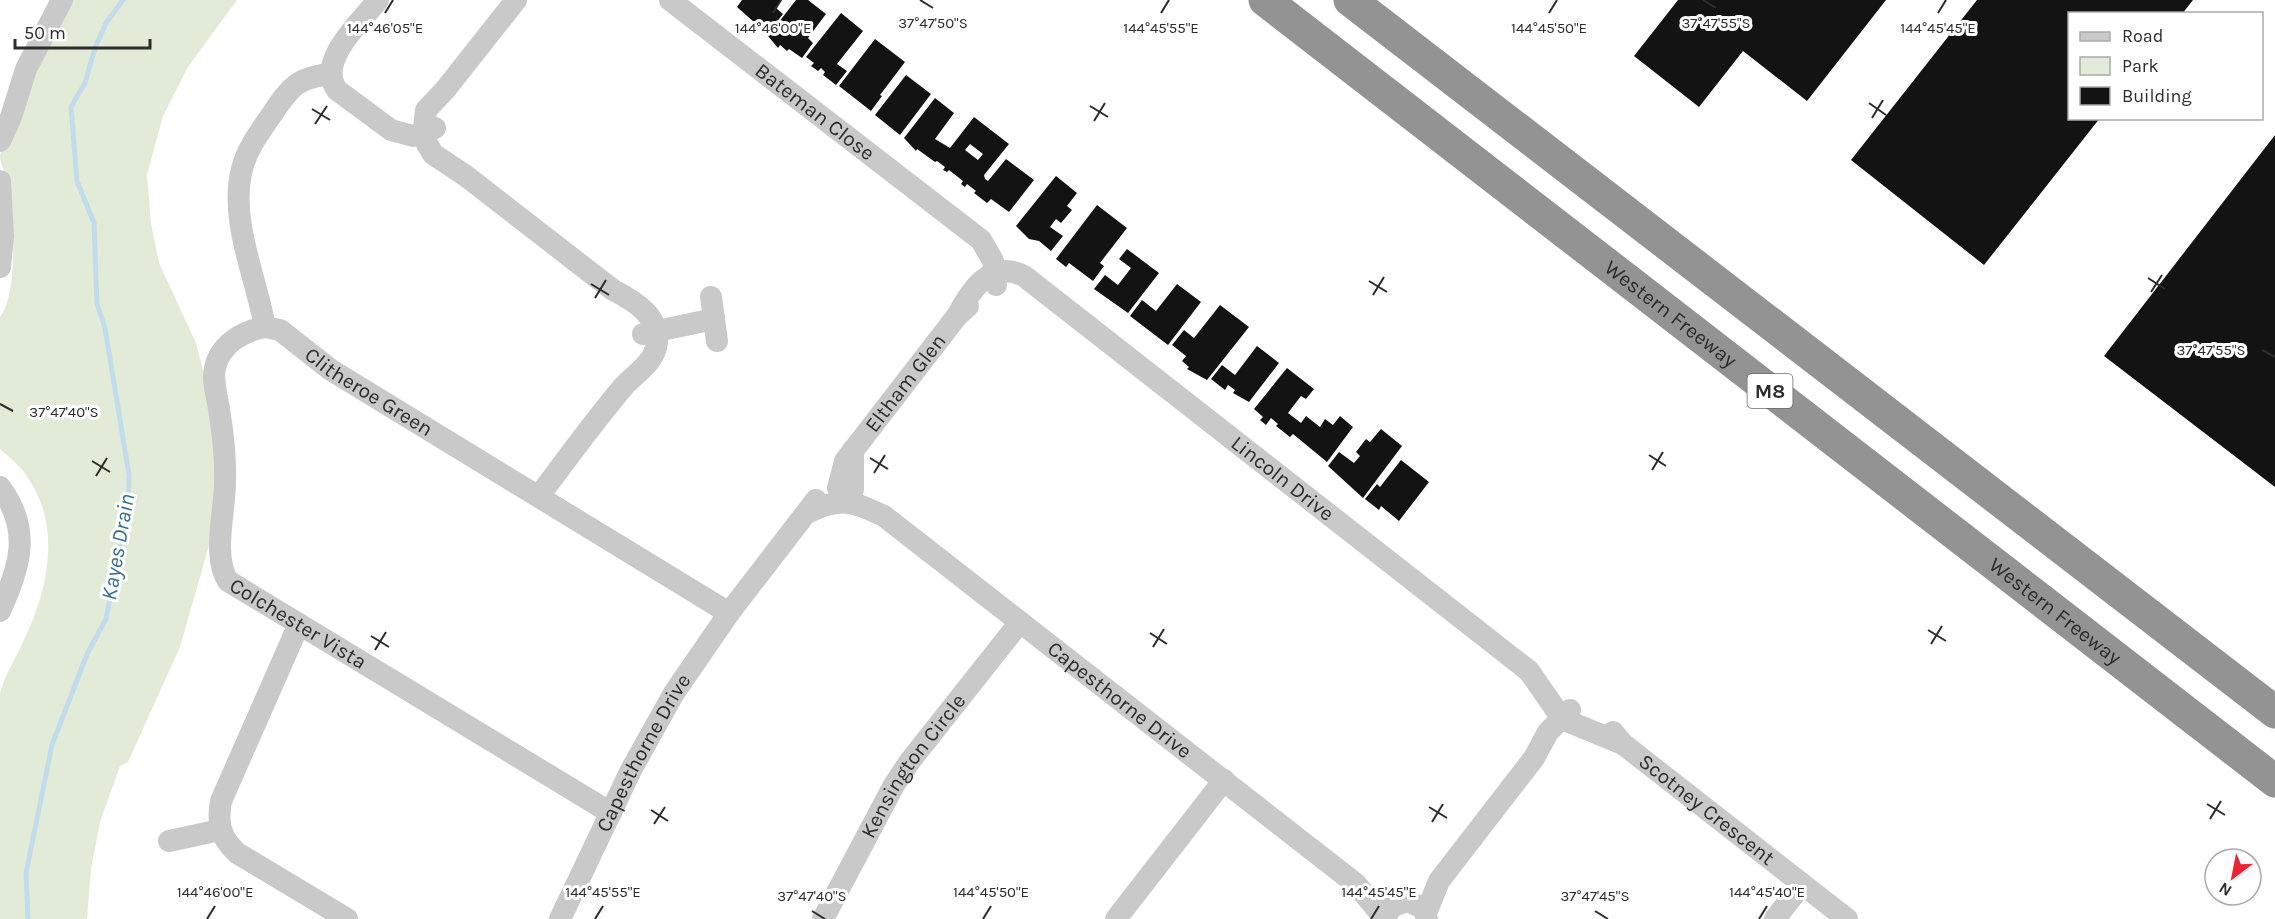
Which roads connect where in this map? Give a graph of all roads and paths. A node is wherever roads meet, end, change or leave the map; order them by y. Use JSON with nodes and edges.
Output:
{"nodes":[{"id":1,"x":62,"y":0,"type":"edge"},
{"id":2,"x":378,"y":0,"type":"edge"},
{"id":3,"x":516,"y":0,"type":"edge"},
{"id":4,"x":670,"y":0,"type":"edge"},
{"id":5,"x":1265,"y":0,"type":"edge"},
{"id":6,"x":1350,"y":0,"type":"edge"},
{"id":7,"x":330,"y":74,"type":"junction"},
{"id":8,"x":427,"y":128,"type":"junction"},
{"id":9,"x":0,"y":141,"type":"edge"},
{"id":10,"x":0,"y":181,"type":"edge"},
{"id":11,"x":1,"y":215,"type":"edge"},
{"id":12,"x":0,"y":267,"type":"edge"},
{"id":13,"x":993,"y":276,"type":"junction"},
{"id":14,"x":714,"y":319,"type":"dead end"},
{"id":15,"x":264,"y":327,"type":"junction"},
{"id":16,"x":649,"y":333,"type":"junction"},
{"id":17,"x":0,"y":487,"type":"edge"},
{"id":18,"x":845,"y":493,"type":"junction"},
{"id":19,"x":539,"y":496,"type":"junction"},
{"id":20,"x":0,"y":611,"type":"edge"},
{"id":21,"x":729,"y":613,"type":"junction"},
{"id":22,"x":1020,"y":622,"type":"junction"},
{"id":23,"x":299,"y":624,"type":"junction"},
{"id":24,"x":2275,"y":712,"type":"edge"},
{"id":25,"x":1567,"y":716,"type":"junction"},
{"id":26,"x":1224,"y":780,"type":"junction"},
{"id":27,"x":2275,"y":781,"type":"edge"},
{"id":28,"x":611,"y":813,"type":"junction"},
{"id":29,"x":220,"y":831,"type":"junction"},
{"id":30,"x":169,"y":841,"type":"dead end"},
{"id":31,"x":1802,"y":884,"type":"junction"},
{"id":32,"x":1404,"y":912,"type":"edge"},
{"id":33,"x":346,"y":919,"type":"edge"},
{"id":34,"x":560,"y":919,"type":"edge"},
{"id":35,"x":823,"y":919,"type":"edge"},
{"id":36,"x":1116,"y":919,"type":"edge"},
{"id":37,"x":1775,"y":919,"type":"edge"},
{"id":38,"x":1847,"y":919,"type":"edge"}],
"edges":[{"from":1,"to":9,"type":"street"},
{"from":2,"to":7,"type":"street"},
{"from":3,"to":8,"type":"street"},
{"from":4,"to":13,"type":"street","name":"Bateman Close"},
{"from":5,"to":27,"type":"highway","name":"Western Freeway","number":"M8"},
{"from":6,"to":24,"type":"highway","number":"M8"},
{"from":7,"to":8,"type":"street"},
{"from":7,"to":15,"type":"street"},
{"from":8,"to":16,"type":"street"},
{"from":10,"to":11,"type":"street"},
{"from":11,"to":12,"type":"street"},
{"from":13,"to":18,"type":"street","name":"Eltham Glen"},
{"from":13,"to":25,"type":"street","name":"Lincoln Drive"},
{"from":14,"to":16,"type":"street"},
{"from":15,"to":19,"type":"street","name":"Clitheroe Green"},
{"from":15,"to":23,"type":"street","name":"Colchester Vista"},
{"from":16,"to":19,"type":"street"},
{"from":17,"to":20,"type":"street"},
{"from":18,"to":21,"type":"street","name":"Capesthorne Drive"},
{"from":18,"to":22,"type":"street","name":"Capesthorne Drive"},
{"from":19,"to":21,"type":"street","name":"Clitheroe Green"},
{"from":21,"to":28,"type":"street","name":"Capesthorne Drive"},
{"from":22,"to":26,"type":"street","name":"Capesthorne Drive"},
{"from":22,"to":35,"type":"street","name":"Kensington Circle"},
{"from":23,"to":28,"type":"street","name":"Colchester Vista"},
{"from":23,"to":29,"type":"street"},
{"from":25,"to":31,"type":"street","name":"Scotney Crescent"},
{"from":25,"to":32,"type":"street"},
{"from":26,"to":32,"type":"street","name":"Capesthorne Drive"},
{"from":26,"to":36,"type":"street"},
{"from":28,"to":34,"type":"street","name":"Capesthorne Drive"},
{"from":29,"to":30,"type":"street"},
{"from":29,"to":33,"type":"street"},
{"from":31,"to":37,"type":"street"},
{"from":31,"to":38,"type":"street","name":"Scotney Crescent"}]}
